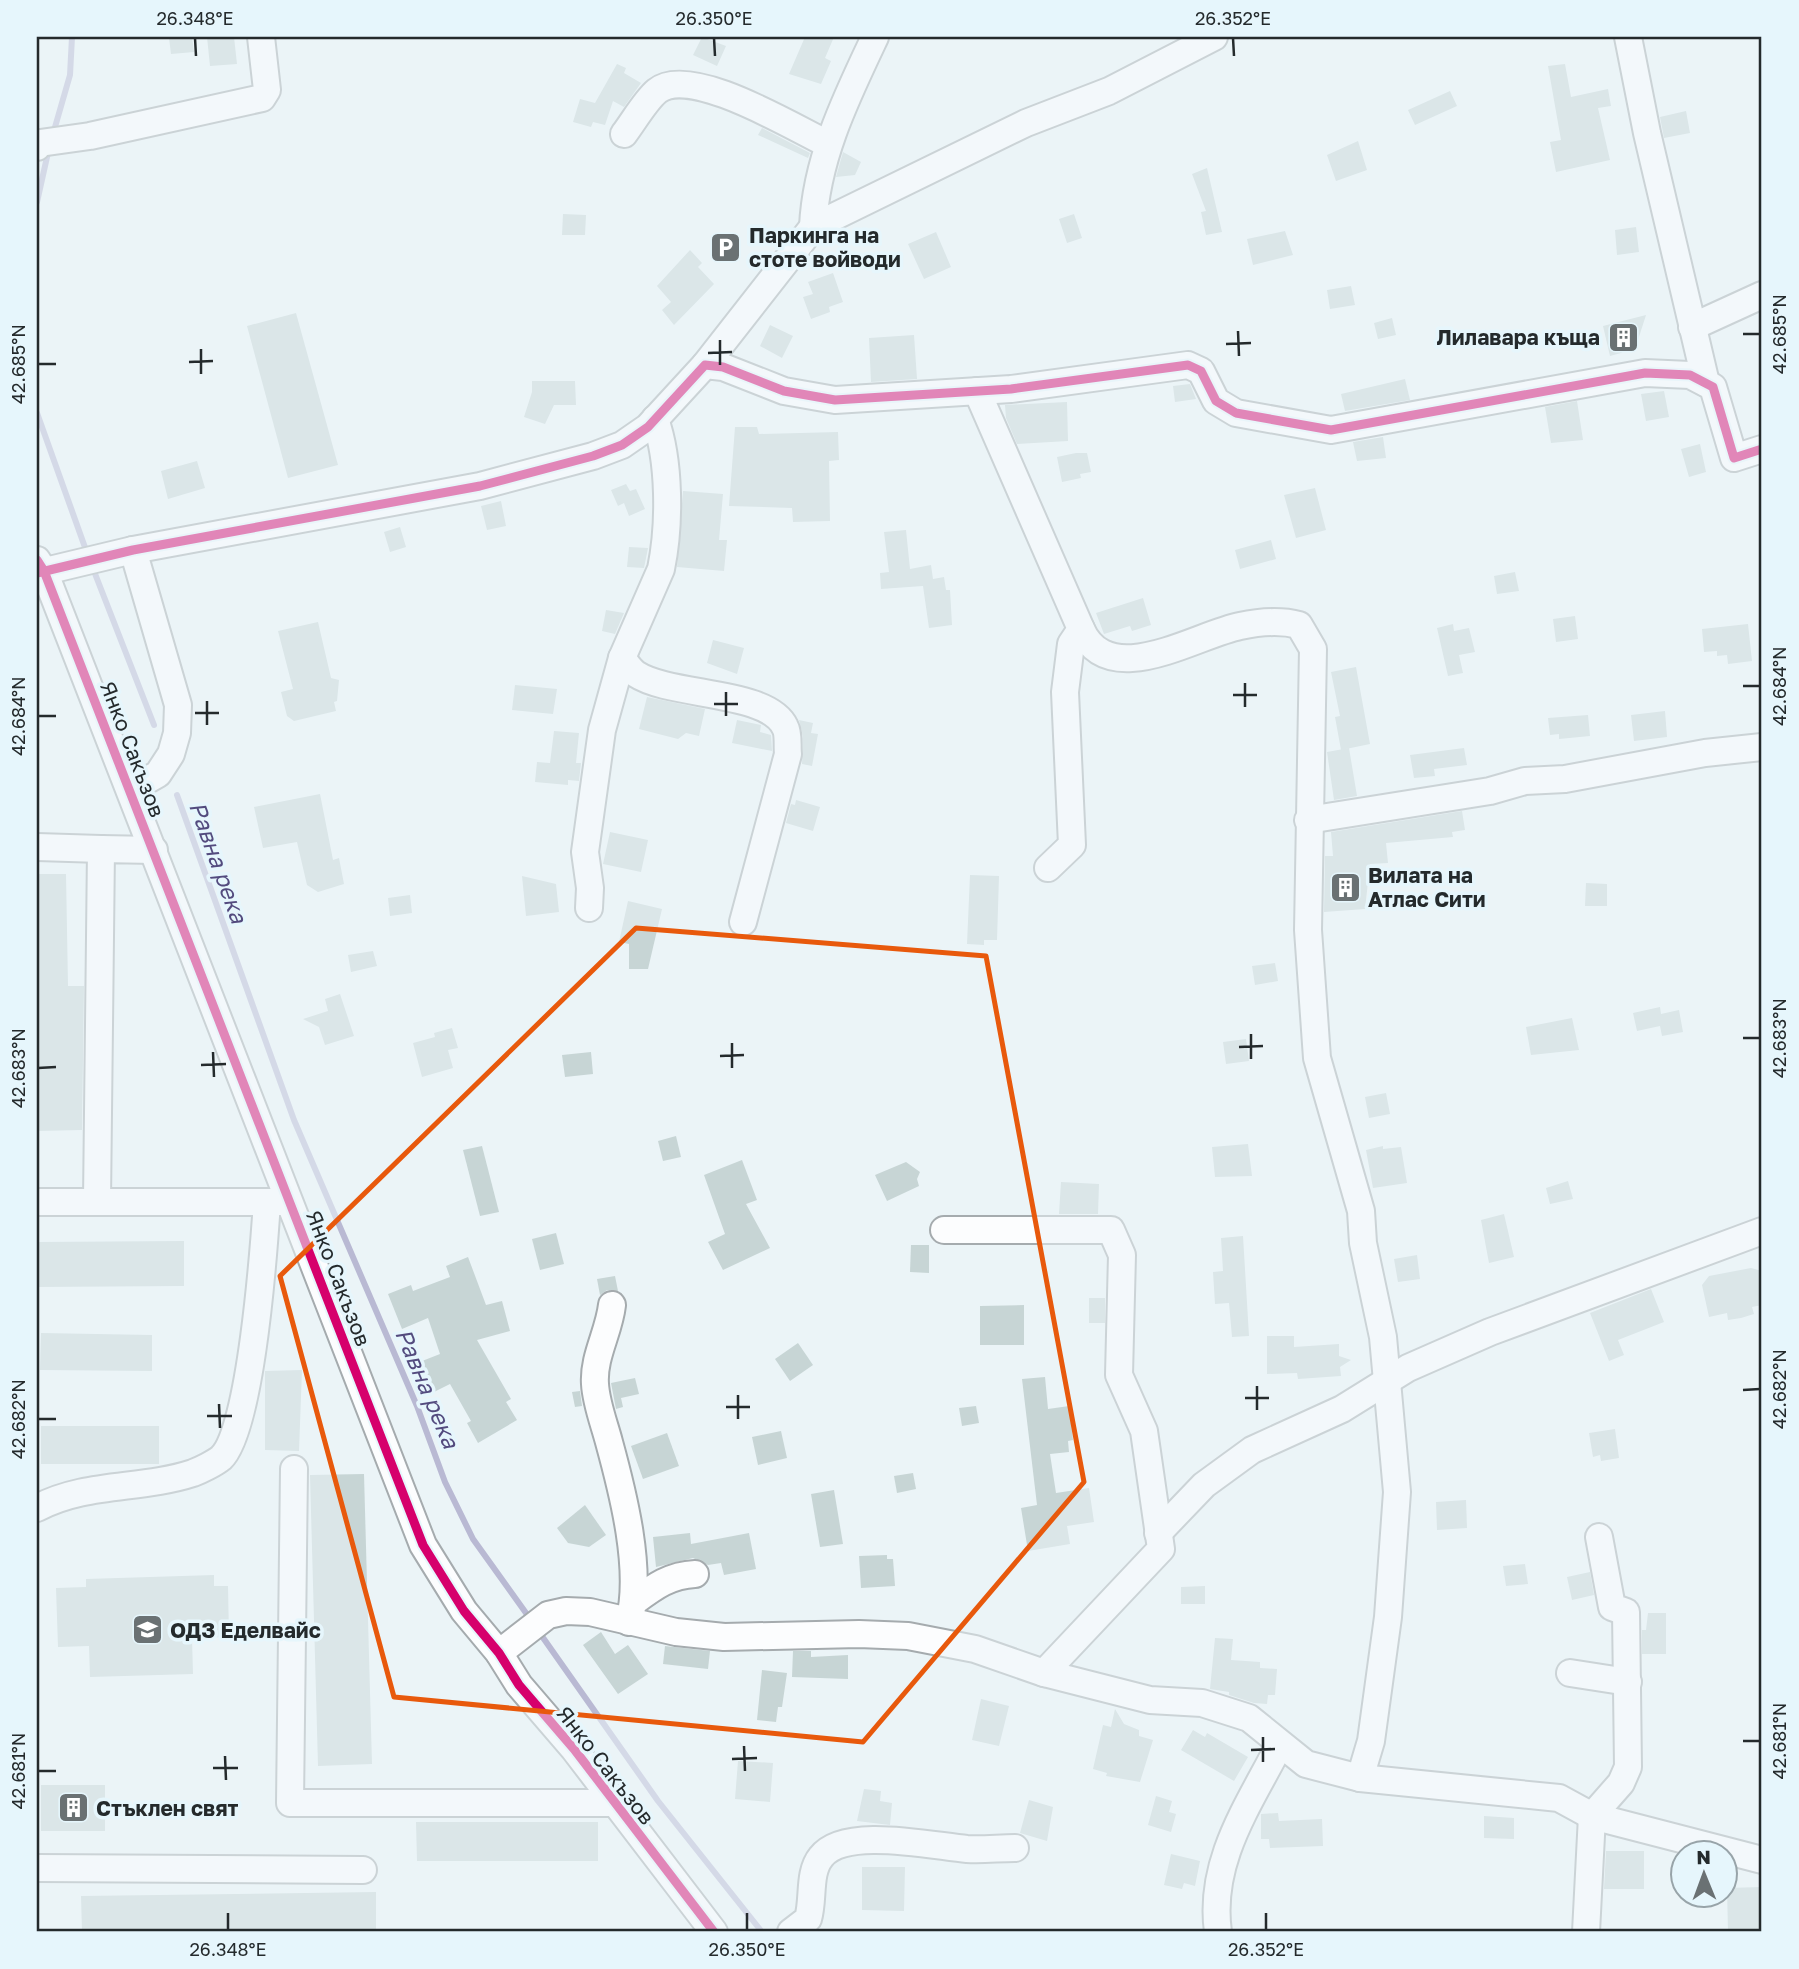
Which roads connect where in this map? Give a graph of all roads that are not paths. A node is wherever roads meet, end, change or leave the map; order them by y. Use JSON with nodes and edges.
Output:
{"nodes":[{"id":1,"x":261,"y":37,"type":"edge"},
{"id":2,"x":876,"y":37,"type":"edge"},
{"id":3,"x":1214,"y":37,"type":"edge"},
{"id":4,"x":1628,"y":37,"type":"edge"},
{"id":5,"x":624,"y":134,"type":"dead end"},
{"id":6,"x":828,"y":144,"type":"junction"},
{"id":7,"x":38,"y":145,"type":"edge"},
{"id":8,"x":813,"y":227,"type":"junction"},
{"id":9,"x":1762,"y":295,"type":"edge"},
{"id":10,"x":1692,"y":327,"type":"junction"},
{"id":11,"x":705,"y":365,"type":"junction"},
{"id":12,"x":1706,"y":383,"type":"junction"},
{"id":13,"x":977,"y":391,"type":"junction"},
{"id":14,"x":655,"y":419,"type":"junction"},
{"id":15,"x":1762,"y":449,"type":"edge"},
{"id":16,"x":134,"y":550,"type":"junction"},
{"id":17,"x":39,"y":568,"type":"edge"},
{"id":18,"x":1081,"y":629,"type":"junction"},
{"id":19,"x":622,"y":658,"type":"junction"},
{"id":20,"x":1762,"y":747,"type":"edge"},
{"id":21,"x":130,"y":790,"type":"junction"},
{"id":22,"x":1308,"y":820,"type":"junction"},
{"id":23,"x":37,"y":847,"type":"edge"},
{"id":24,"x":101,"y":849,"type":"junction"},
{"id":25,"x":154,"y":850,"type":"junction"},
{"id":26,"x":1048,"y":868,"type":"dead end"},
{"id":27,"x":589,"y":908,"type":"dead end"},
{"id":28,"x":743,"y":922,"type":"dead end"},
{"id":29,"x":97,"y":1201,"type":"junction"},
{"id":30,"x":37,"y":1202,"type":"edge"},
{"id":31,"x":279,"y":1202,"type":"junction"},
{"id":32,"x":944,"y":1230,"type":"dead end"},
{"id":33,"x":1762,"y":1231,"type":"edge"},
{"id":34,"x":612,"y":1305,"type":"dead end"},
{"id":35,"x":1386,"y":1381,"type":"junction"},
{"id":36,"x":293,"y":1469,"type":"dead end"},
{"id":37,"x":37,"y":1508,"type":"edge"},
{"id":38,"x":1158,"y":1533,"type":"junction"},
{"id":39,"x":1599,"y":1537,"type":"dead end"},
{"id":40,"x":695,"y":1574,"type":"dead end"},
{"id":41,"x":632,"y":1612,"type":"junction"},
{"id":42,"x":508,"y":1646,"type":"junction"},
{"id":43,"x":1044,"y":1673,"type":"junction"},
{"id":44,"x":1570,"y":1673,"type":"dead end"},
{"id":45,"x":1628,"y":1682,"type":"junction"},
{"id":46,"x":1280,"y":1744,"type":"junction"},
{"id":47,"x":1360,"y":1778,"type":"junction"},
{"id":48,"x":615,"y":1803,"type":"junction"},
{"id":49,"x":1592,"y":1816,"type":"junction"},
{"id":50,"x":1015,"y":1847,"type":"dead end"},
{"id":51,"x":1762,"y":1860,"type":"edge"},
{"id":52,"x":37,"y":1868,"type":"edge"},
{"id":53,"x":363,"y":1870,"type":"dead end"},
{"id":54,"x":714,"y":1932,"type":"edge"},
{"id":55,"x":791,"y":1932,"type":"edge"},
{"id":56,"x":1218,"y":1932,"type":"edge"},
{"id":57,"x":1586,"y":1932,"type":"edge"}],
"edges":[{"from":1,"to":7,"type":"street"},
{"from":2,"to":6,"type":"street"},
{"from":3,"to":8,"type":"street"},
{"from":4,"to":10,"type":"street"},
{"from":5,"to":6,"type":"street"},
{"from":6,"to":8,"type":"street"},
{"from":8,"to":11,"type":"street"},
{"from":9,"to":10,"type":"street"},
{"from":10,"to":12,"type":"street"},
{"from":11,"to":13,"type":"street"},
{"from":11,"to":14,"type":"street"},
{"from":12,"to":13,"type":"street"},
{"from":12,"to":15,"type":"street"},
{"from":13,"to":18,"type":"street"},
{"from":14,"to":16,"type":"street"},
{"from":14,"to":19,"type":"street"},
{"from":16,"to":17,"type":"street"},
{"from":16,"to":21,"type":"street"},
{"from":17,"to":21,"type":"street","name":"Янко Сакъзов"},
{"from":18,"to":22,"type":"street"},
{"from":18,"to":26,"type":"street"},
{"from":19,"to":27,"type":"street"},
{"from":19,"to":28,"type":"street"},
{"from":20,"to":22,"type":"street"},
{"from":21,"to":25,"type":"street","name":"Янко Сакъзов"},
{"from":22,"to":35,"type":"street"},
{"from":23,"to":24,"type":"street"},
{"from":24,"to":25,"type":"street"},
{"from":24,"to":29,"type":"street"},
{"from":25,"to":31,"type":"street","name":"Янко Сакъзов"},
{"from":29,"to":30,"type":"street"},
{"from":29,"to":31,"type":"street"},
{"from":31,"to":37,"type":"street"},
{"from":31,"to":42,"type":"street","name":"Янко Сакъзов"},
{"from":32,"to":38,"type":"street"},
{"from":33,"to":35,"type":"street"},
{"from":34,"to":41,"type":"street"},
{"from":35,"to":38,"type":"street"},
{"from":35,"to":47,"type":"street"},
{"from":36,"to":48,"type":"street"},
{"from":38,"to":43,"type":"street"},
{"from":39,"to":45,"type":"street"},
{"from":40,"to":41,"type":"street"},
{"from":41,"to":42,"type":"street"},
{"from":41,"to":43,"type":"street"},
{"from":42,"to":48,"type":"street","name":"Янко Сакъзов"},
{"from":43,"to":46,"type":"street"},
{"from":44,"to":45,"type":"street"},
{"from":45,"to":49,"type":"street"},
{"from":46,"to":47,"type":"street"},
{"from":46,"to":56,"type":"street"},
{"from":47,"to":49,"type":"street"},
{"from":48,"to":54,"type":"street","name":"Янко Сакъзов"},
{"from":49,"to":51,"type":"street"},
{"from":49,"to":57,"type":"street"},
{"from":50,"to":55,"type":"street"},
{"from":52,"to":53,"type":"street"}]}
